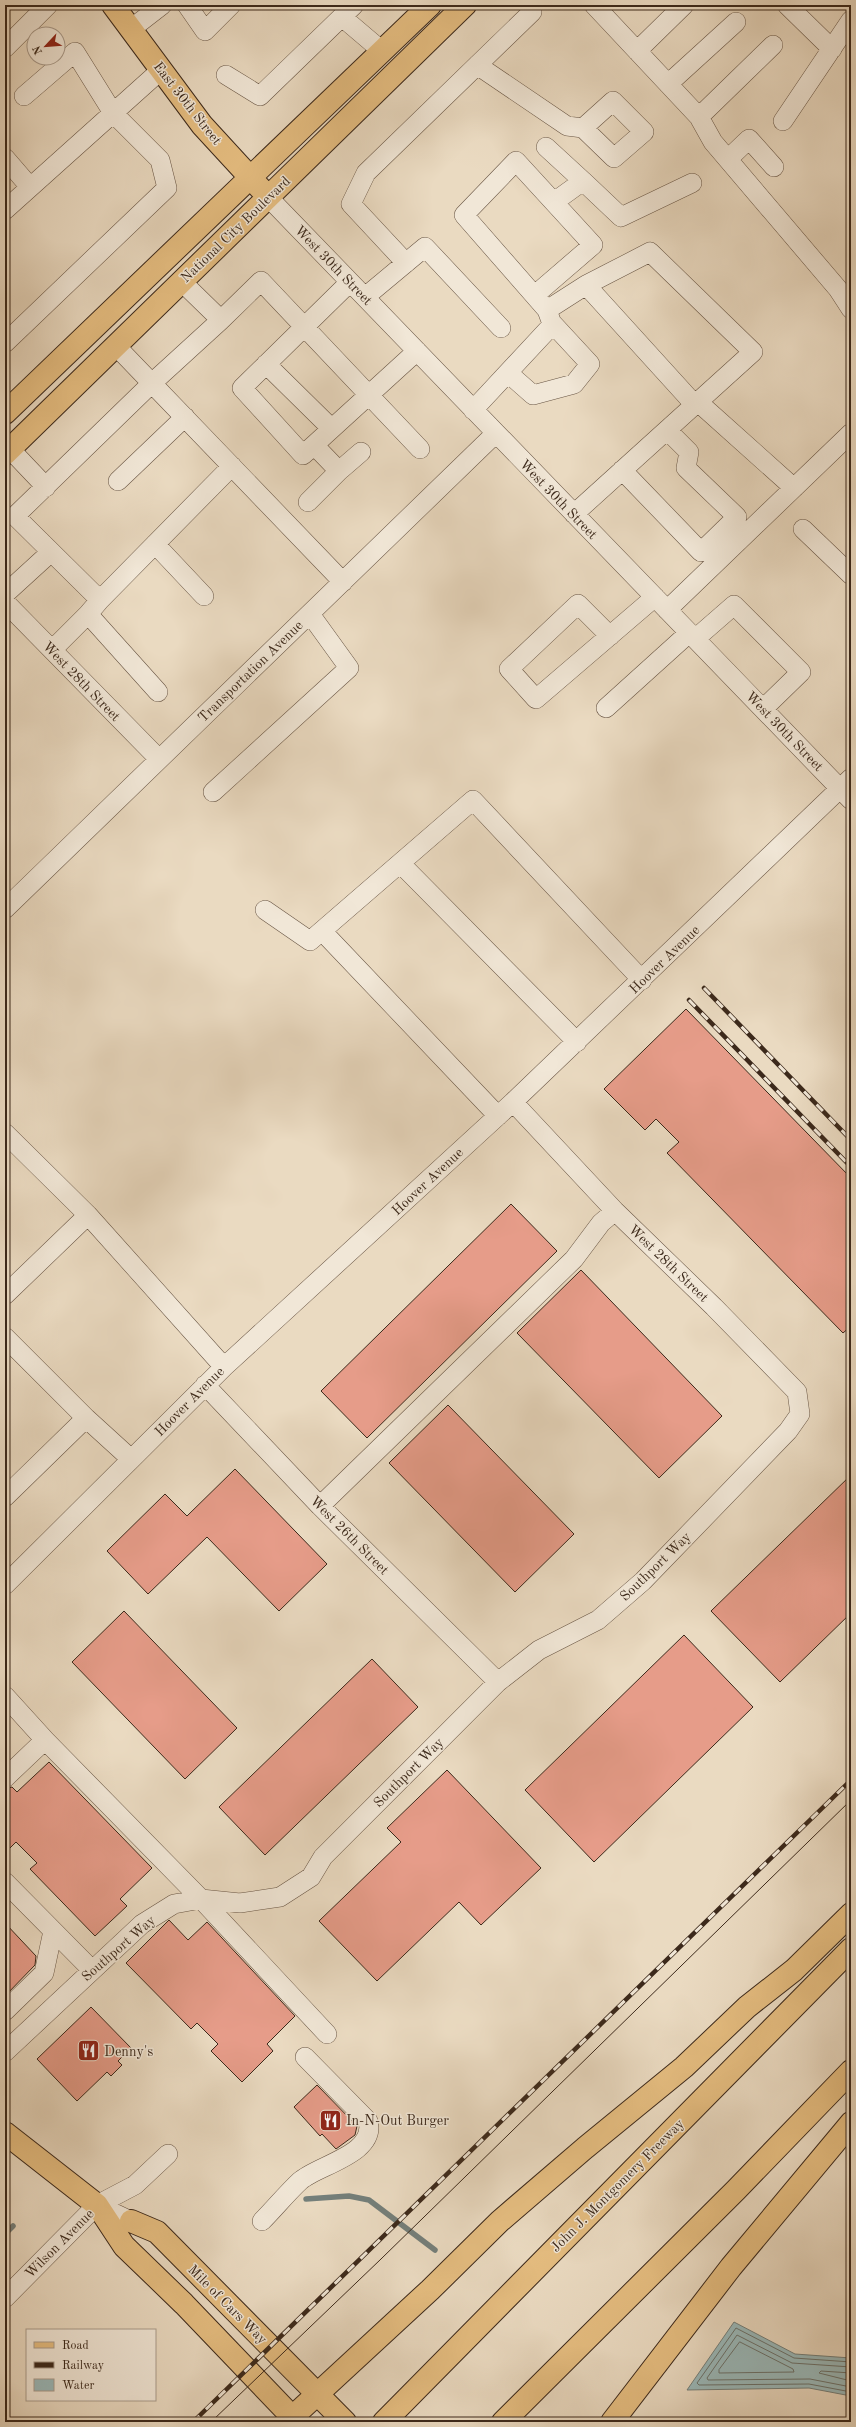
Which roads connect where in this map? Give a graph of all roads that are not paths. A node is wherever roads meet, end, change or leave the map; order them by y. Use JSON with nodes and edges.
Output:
{"nodes":[{"id":1,"x":48,"y":5,"type":"edge"},
{"id":2,"x":113,"y":5,"type":"edge"},
{"id":3,"x":162,"y":5,"type":"edge"},
{"id":4,"x":188,"y":5,"type":"edge"},
{"id":5,"x":231,"y":5,"type":"edge"},
{"id":6,"x":430,"y":5,"type":"edge"},
{"id":7,"x":465,"y":5,"type":"edge"},
{"id":8,"x":594,"y":5,"type":"edge"},
{"id":9,"x":684,"y":5,"type":"edge"},
{"id":10,"x":787,"y":5,"type":"edge"},
{"id":11,"x":351,"y":8,"type":"edge"},
{"id":12,"x":532,"y":12,"type":"dead end"},
{"id":13,"x":851,"y":20,"type":"edge"},
{"id":14,"x":736,"y":22,"type":"dead end"},
{"id":15,"x":131,"y":29,"type":"junction"},
{"id":16,"x":772,"y":44,"type":"dead end"},
{"id":17,"x":5,"y":48,"type":"edge"},
{"id":18,"x":832,"y":49,"type":"junction"},
{"id":19,"x":637,"y":50,"type":"junction"},
{"id":20,"x":382,"y":51,"type":"junction"},
{"id":21,"x":477,"y":65,"type":"junction"},
{"id":22,"x":161,"y":70,"type":"junction"},
{"id":23,"x":226,"y":75,"type":"dead end"},
{"id":24,"x":668,"y":84,"type":"junction"},
{"id":25,"x":24,"y":96,"type":"dead end"},
{"id":26,"x":113,"y":113,"type":"junction"},
{"id":27,"x":699,"y":117,"type":"junction"},
{"id":28,"x":783,"y":121,"type":"dead end"},
{"id":29,"x":584,"y":128,"type":"dead end"},
{"id":30,"x":546,"y":147,"type":"dead end"},
{"id":31,"x":5,"y":158,"type":"edge"},
{"id":32,"x":728,"y":159,"type":"junction"},
{"id":33,"x":774,"y":167,"type":"dead end"},
{"id":34,"x":250,"y":178,"type":"junction"},
{"id":35,"x":583,"y":181,"type":"junction"},
{"id":36,"x":692,"y":183,"type":"dead end"},
{"id":37,"x":30,"y":187,"type":"junction"},
{"id":38,"x":268,"y":197,"type":"junction"},
{"id":39,"x":554,"y":202,"type":"junction"},
{"id":40,"x":5,"y":210,"type":"edge"},
{"id":41,"x":406,"y":263,"type":"junction"},
{"id":42,"x":181,"y":281,"type":"junction"},
{"id":43,"x":350,"y":282,"type":"junction"},
{"id":44,"x":586,"y":285,"type":"junction"},
{"id":45,"x":365,"y":297,"type":"junction"},
{"id":46,"x":851,"y":309,"type":"edge"},
{"id":47,"x":545,"y":310,"type":"junction"},
{"id":48,"x":221,"y":320,"type":"junction"},
{"id":49,"x":305,"y":326,"type":"junction"},
{"id":50,"x":501,"y":328,"type":"dead end"},
{"id":51,"x":5,"y":343,"type":"edge"},
{"id":52,"x":116,"y":346,"type":"junction"},
{"id":53,"x":416,"y":351,"type":"junction"},
{"id":54,"x":266,"y":364,"type":"junction"},
{"id":55,"x":508,"y":373,"type":"junction"},
{"id":56,"x":152,"y":383,"type":"junction"},
{"id":57,"x":368,"y":394,"type":"junction"},
{"id":58,"x":696,"y":403,"type":"junction"},
{"id":59,"x":474,"y":410,"type":"junction"},
{"id":60,"x":5,"y":412,"type":"edge"},
{"id":61,"x":185,"y":417,"type":"junction"},
{"id":62,"x":331,"y":428,"type":"junction"},
{"id":63,"x":666,"y":430,"type":"junction"},
{"id":64,"x":496,"y":432,"type":"junction"},
{"id":65,"x":851,"y":433,"type":"edge"},
{"id":66,"x":314,"y":445,"type":"junction"},
{"id":67,"x":420,"y":449,"type":"dead end"},
{"id":68,"x":7,"y":452,"type":"edge"},
{"id":69,"x":361,"y":452,"type":"dead end"},
{"id":70,"x":232,"y":466,"type":"junction"},
{"id":71,"x":622,"y":470,"type":"junction"},
{"id":72,"x":339,"y":471,"type":"junction"},
{"id":73,"x":118,"y":481,"type":"dead end"},
{"id":74,"x":46,"y":487,"type":"junction"},
{"id":75,"x":794,"y":488,"type":"junction"},
{"id":76,"x":308,"y":502,"type":"dead end"},
{"id":77,"x":574,"y":514,"type":"junction"},
{"id":78,"x":803,"y":529,"type":"dead end"},
{"id":79,"x":155,"y":544,"type":"junction"},
{"id":80,"x":51,"y":552,"type":"junction"},
{"id":81,"x":851,"y":575,"type":"edge"},
{"id":82,"x":343,"y":582,"type":"junction"},
{"id":83,"x":5,"y":594,"type":"edge"},
{"id":84,"x":204,"y":596,"type":"dead end"},
{"id":85,"x":100,"y":600,"type":"junction"},
{"id":86,"x":5,"y":602,"type":"edge"},
{"id":87,"x":661,"y":604,"type":"junction"},
{"id":88,"x":88,"y":614,"type":"junction"},
{"id":89,"x":310,"y":614,"type":"junction"},
{"id":90,"x":610,"y":636,"type":"junction"},
{"id":91,"x":692,"y":636,"type":"junction"},
{"id":92,"x":52,"y":650,"type":"junction"},
{"id":93,"x":158,"y":692,"type":"dead end"},
{"id":94,"x":606,"y":708,"type":"dead end"},
{"id":95,"x":763,"y":709,"type":"junction"},
{"id":96,"x":159,"y":759,"type":"junction"},
{"id":97,"x":847,"y":789,"type":"edge"},
{"id":98,"x":213,"y":792,"type":"dead end"},
{"id":99,"x":400,"y":863,"type":"junction"},
{"id":100,"x":5,"y":909,"type":"edge"},
{"id":101,"x":265,"y":910,"type":"dead end"},
{"id":102,"x":322,"y":931,"type":"junction"},
{"id":103,"x":642,"y":980,"type":"junction"},
{"id":104,"x":577,"y":1042,"type":"junction"},
{"id":105,"x":513,"y":1102,"type":"junction"},
{"id":106,"x":498,"y":1116,"type":"junction"},
{"id":107,"x":5,"y":1133,"type":"edge"},
{"id":108,"x":615,"y":1211,"type":"junction"},
{"id":109,"x":88,"y":1215,"type":"junction"},
{"id":110,"x":8,"y":1285,"type":"edge"},
{"id":111,"x":5,"y":1337,"type":"edge"},
{"id":112,"x":224,"y":1366,"type":"junction"},
{"id":113,"x":205,"y":1385,"type":"junction"},
{"id":114,"x":86,"y":1418,"type":"junction"},
{"id":115,"x":788,"y":1431,"type":"joint"},
{"id":116,"x":131,"y":1459,"type":"junction"},
{"id":117,"x":5,"y":1497,"type":"edge"},
{"id":118,"x":320,"y":1506,"type":"junction"},
{"id":119,"x":5,"y":1585,"type":"edge"},
{"id":120,"x":498,"y":1682,"type":"junction"},
{"id":121,"x":5,"y":1696,"type":"edge"},
{"id":122,"x":45,"y":1740,"type":"junction"},
{"id":123,"x":5,"y":1778,"type":"edge"},
{"id":124,"x":5,"y":1882,"type":"edge"},
{"id":125,"x":202,"y":1899,"type":"junction"},
{"id":126,"x":851,"y":1914,"type":"edge"},
{"id":127,"x":53,"y":1931,"type":"junction"},
{"id":128,"x":851,"y":1949,"type":"edge"},
{"id":129,"x":92,"y":1970,"type":"junction"},
{"id":130,"x":5,"y":2011,"type":"edge"},
{"id":131,"x":326,"y":2034,"type":"dead end"},
{"id":132,"x":5,"y":2052,"type":"edge"},
{"id":133,"x":305,"y":2057,"type":"dead end"},
{"id":134,"x":851,"y":2071,"type":"edge"},
{"id":135,"x":851,"y":2123,"type":"edge"},
{"id":136,"x":5,"y":2133,"type":"edge"},
{"id":137,"x":168,"y":2154,"type":"dead end"},
{"id":138,"x":97,"y":2205,"type":"junction"},
{"id":139,"x":131,"y":2221,"type":"joint"},
{"id":140,"x":262,"y":2221,"type":"dead end"},
{"id":141,"x":5,"y":2298,"type":"edge"},
{"id":142,"x":318,"y":2395,"type":"junction"},
{"id":143,"x":292,"y":2420,"type":"edge"},
{"id":144,"x":346,"y":2422,"type":"edge"},
{"id":145,"x":384,"y":2422,"type":"edge"},
{"id":146,"x":503,"y":2422,"type":"edge"},
{"id":147,"x":612,"y":2422,"type":"edge"}],
"edges":[{"from":1,"to":17,"type":"street"},
{"from":2,"to":15,"type":"main road","name":"East 30th Street"},
{"from":3,"to":15,"type":"street"},
{"from":4,"to":5,"type":"street"},
{"from":6,"to":20,"type":"main road","name":"National City Boulevard"},
{"from":7,"to":38,"type":"main road","name":"National City Boulevard"},
{"from":8,"to":19,"type":"street"},
{"from":9,"to":19,"type":"street"},
{"from":10,"to":18,"type":"street"},
{"from":11,"to":20,"type":"street"},
{"from":11,"to":23,"type":"street"},
{"from":12,"to":21,"type":"street"},
{"from":13,"to":18,"type":"street"},
{"from":14,"to":24,"type":"street"},
{"from":15,"to":22,"type":"main road","name":"East 30th Street"},
{"from":16,"to":27,"type":"street"},
{"from":18,"to":28,"type":"street"},
{"from":19,"to":24,"type":"street"},
{"from":20,"to":34,"type":"main road","name":"National City Boulevard"},
{"from":21,"to":29,"type":"street"},
{"from":21,"to":41,"type":"street"},
{"from":22,"to":26,"type":"street"},
{"from":22,"to":34,"type":"main road","name":"East 30th Street"},
{"from":24,"to":27,"type":"street"},
{"from":25,"to":26,"type":"street"},
{"from":26,"to":37,"type":"street"},
{"from":26,"to":51,"type":"street"},
{"from":27,"to":32,"type":"street"},
{"from":30,"to":35,"type":"street"},
{"from":31,"to":37,"type":"street"},
{"from":32,"to":33,"type":"street"},
{"from":32,"to":46,"type":"street"},
{"from":34,"to":38,"type":"main road","name":"East 30th Street"},
{"from":34,"to":60,"type":"main road","name":"National City Boulevard"},
{"from":35,"to":36,"type":"street"},
{"from":35,"to":39,"type":"street"},
{"from":37,"to":40,"type":"street"},
{"from":38,"to":42,"type":"main road","name":"National City Boulevard"},
{"from":38,"to":43,"type":"street","name":"West 30th Street"},
{"from":39,"to":47,"type":"street"},
{"from":39,"to":47,"type":"street"},
{"from":41,"to":45,"type":"street"},
{"from":41,"to":50,"type":"street"},
{"from":42,"to":48,"type":"street"},
{"from":42,"to":52,"type":"main road","name":"National City Boulevard"},
{"from":43,"to":45,"type":"street","name":"West 30th Street"},
{"from":43,"to":49,"type":"street"},
{"from":44,"to":47,"type":"street"},
{"from":44,"to":58,"type":"street"},
{"from":44,"to":58,"type":"street"},
{"from":45,"to":53,"type":"street","name":"West 30th Street"},
{"from":47,"to":55,"type":"street"},
{"from":47,"to":55,"type":"street"},
{"from":48,"to":49,"type":"street"},
{"from":48,"to":56,"type":"street"},
{"from":49,"to":54,"type":"street"},
{"from":49,"to":57,"type":"street"},
{"from":52,"to":56,"type":"street"},
{"from":52,"to":68,"type":"main road","name":"National City Boulevard"},
{"from":53,"to":57,"type":"street"},
{"from":53,"to":59,"type":"street","name":"West 30th Street"},
{"from":54,"to":62,"type":"street"},
{"from":54,"to":66,"type":"street"},
{"from":55,"to":59,"type":"street"},
{"from":56,"to":61,"type":"street"},
{"from":56,"to":74,"type":"street"},
{"from":57,"to":62,"type":"street"},
{"from":57,"to":67,"type":"street"},
{"from":58,"to":63,"type":"street"},
{"from":58,"to":75,"type":"street"},
{"from":59,"to":64,"type":"street","name":"West 30th Street"},
{"from":61,"to":70,"type":"street"},
{"from":61,"to":73,"type":"street"},
{"from":62,"to":66,"type":"street"},
{"from":63,"to":71,"type":"street"},
{"from":63,"to":71,"type":"street"},
{"from":64,"to":77,"type":"street","name":"West 30th Street"},
{"from":64,"to":82,"type":"street","name":"Transportation Avenue"},
{"from":65,"to":75,"type":"street"},
{"from":66,"to":72,"type":"street"},
{"from":68,"to":74,"type":"street"},
{"from":69,"to":72,"type":"street"},
{"from":70,"to":79,"type":"street"},
{"from":70,"to":82,"type":"street"},
{"from":71,"to":77,"type":"street"},
{"from":72,"to":76,"type":"street"},
{"from":74,"to":80,"type":"street"},
{"from":75,"to":87,"type":"street"},
{"from":77,"to":87,"type":"street","name":"West 30th Street"},
{"from":78,"to":81,"type":"street"},
{"from":79,"to":84,"type":"street"},
{"from":79,"to":85,"type":"street"},
{"from":80,"to":83,"type":"street"},
{"from":80,"to":85,"type":"street"},
{"from":82,"to":89,"type":"street","name":"Transportation Avenue"},
{"from":85,"to":88,"type":"street"},
{"from":86,"to":92,"type":"street","name":"West 28th Street"},
{"from":87,"to":90,"type":"street"},
{"from":87,"to":91,"type":"street","name":"West 30th Street"},
{"from":88,"to":92,"type":"street"},
{"from":88,"to":93,"type":"street"},
{"from":89,"to":96,"type":"street","name":"Transportation Avenue"},
{"from":89,"to":98,"type":"street"},
{"from":90,"to":90,"type":"street"},
{"from":91,"to":94,"type":"street"},
{"from":91,"to":95,"type":"street","name":"West 30th Street"},
{"from":91,"to":95,"type":"street"},
{"from":92,"to":96,"type":"street","name":"West 28th Street"},
{"from":95,"to":97,"type":"street","name":"West 30th Street"},
{"from":96,"to":100,"type":"street","name":"Transportation Avenue"},
{"from":97,"to":103,"type":"street","name":"Hoover Avenue"},
{"from":99,"to":102,"type":"street"},
{"from":99,"to":103,"type":"street"},
{"from":99,"to":104,"type":"street"},
{"from":101,"to":102,"type":"street"},
{"from":102,"to":106,"type":"street"},
{"from":103,"to":104,"type":"street","name":"Hoover Avenue"},
{"from":104,"to":105,"type":"street","name":"Hoover Avenue"},
{"from":105,"to":106,"type":"street","name":"Hoover Avenue"},
{"from":105,"to":108,"type":"street","name":"West 28th Street"},
{"from":106,"to":112,"type":"street","name":"Hoover Avenue"},
{"from":107,"to":109,"type":"street"},
{"from":108,"to":115,"type":"street","name":"West 28th Street"},
{"from":108,"to":118,"type":"street"},
{"from":109,"to":110,"type":"street"},
{"from":109,"to":112,"type":"street"},
{"from":111,"to":114,"type":"street"},
{"from":112,"to":113,"type":"street","name":"Hoover Avenue"},
{"from":113,"to":116,"type":"street","name":"Hoover Avenue"},
{"from":113,"to":118,"type":"street","name":"West 26th Street"},
{"from":114,"to":116,"type":"street"},
{"from":114,"to":117,"type":"street"},
{"from":115,"to":120,"type":"street","name":"Southport Way"},
{"from":116,"to":119,"type":"street","name":"Hoover Avenue"},
{"from":118,"to":120,"type":"street","name":"West 26th Street"},
{"from":120,"to":125,"type":"street","name":"Southport Way"},
{"from":121,"to":122,"type":"street"},
{"from":122,"to":123,"type":"street"},
{"from":122,"to":125,"type":"street"},
{"from":124,"to":127,"type":"street"},
{"from":125,"to":129,"type":"street","name":"Southport Way"},
{"from":125,"to":131,"type":"street"},
{"from":126,"to":142,"type":"main road"},
{"from":127,"to":129,"type":"street"},
{"from":127,"to":130,"type":"street"},
{"from":128,"to":145,"type":"main road","name":"John J. Montgomery Freeway"},
{"from":129,"to":132,"type":"street","name":"Southport Way"},
{"from":133,"to":140,"type":"street"},
{"from":134,"to":146,"type":"main road"},
{"from":135,"to":147,"type":"main road"},
{"from":136,"to":138,"type":"main road","name":"Mile of Cars Way"},
{"from":137,"to":138,"type":"street","name":"Wilson Avenue"},
{"from":138,"to":139,"type":"street","name":"Mile of Cars Way"},
{"from":138,"to":141,"type":"street","name":"Wilson Avenue"},
{"from":138,"to":143,"type":"main road","name":"Mile of Cars Way"},
{"from":139,"to":142,"type":"main road","name":"Mile of Cars Way"},
{"from":142,"to":143,"type":"main road"},
{"from":142,"to":144,"type":"main road","name":"Mile of Cars Way"}]}
